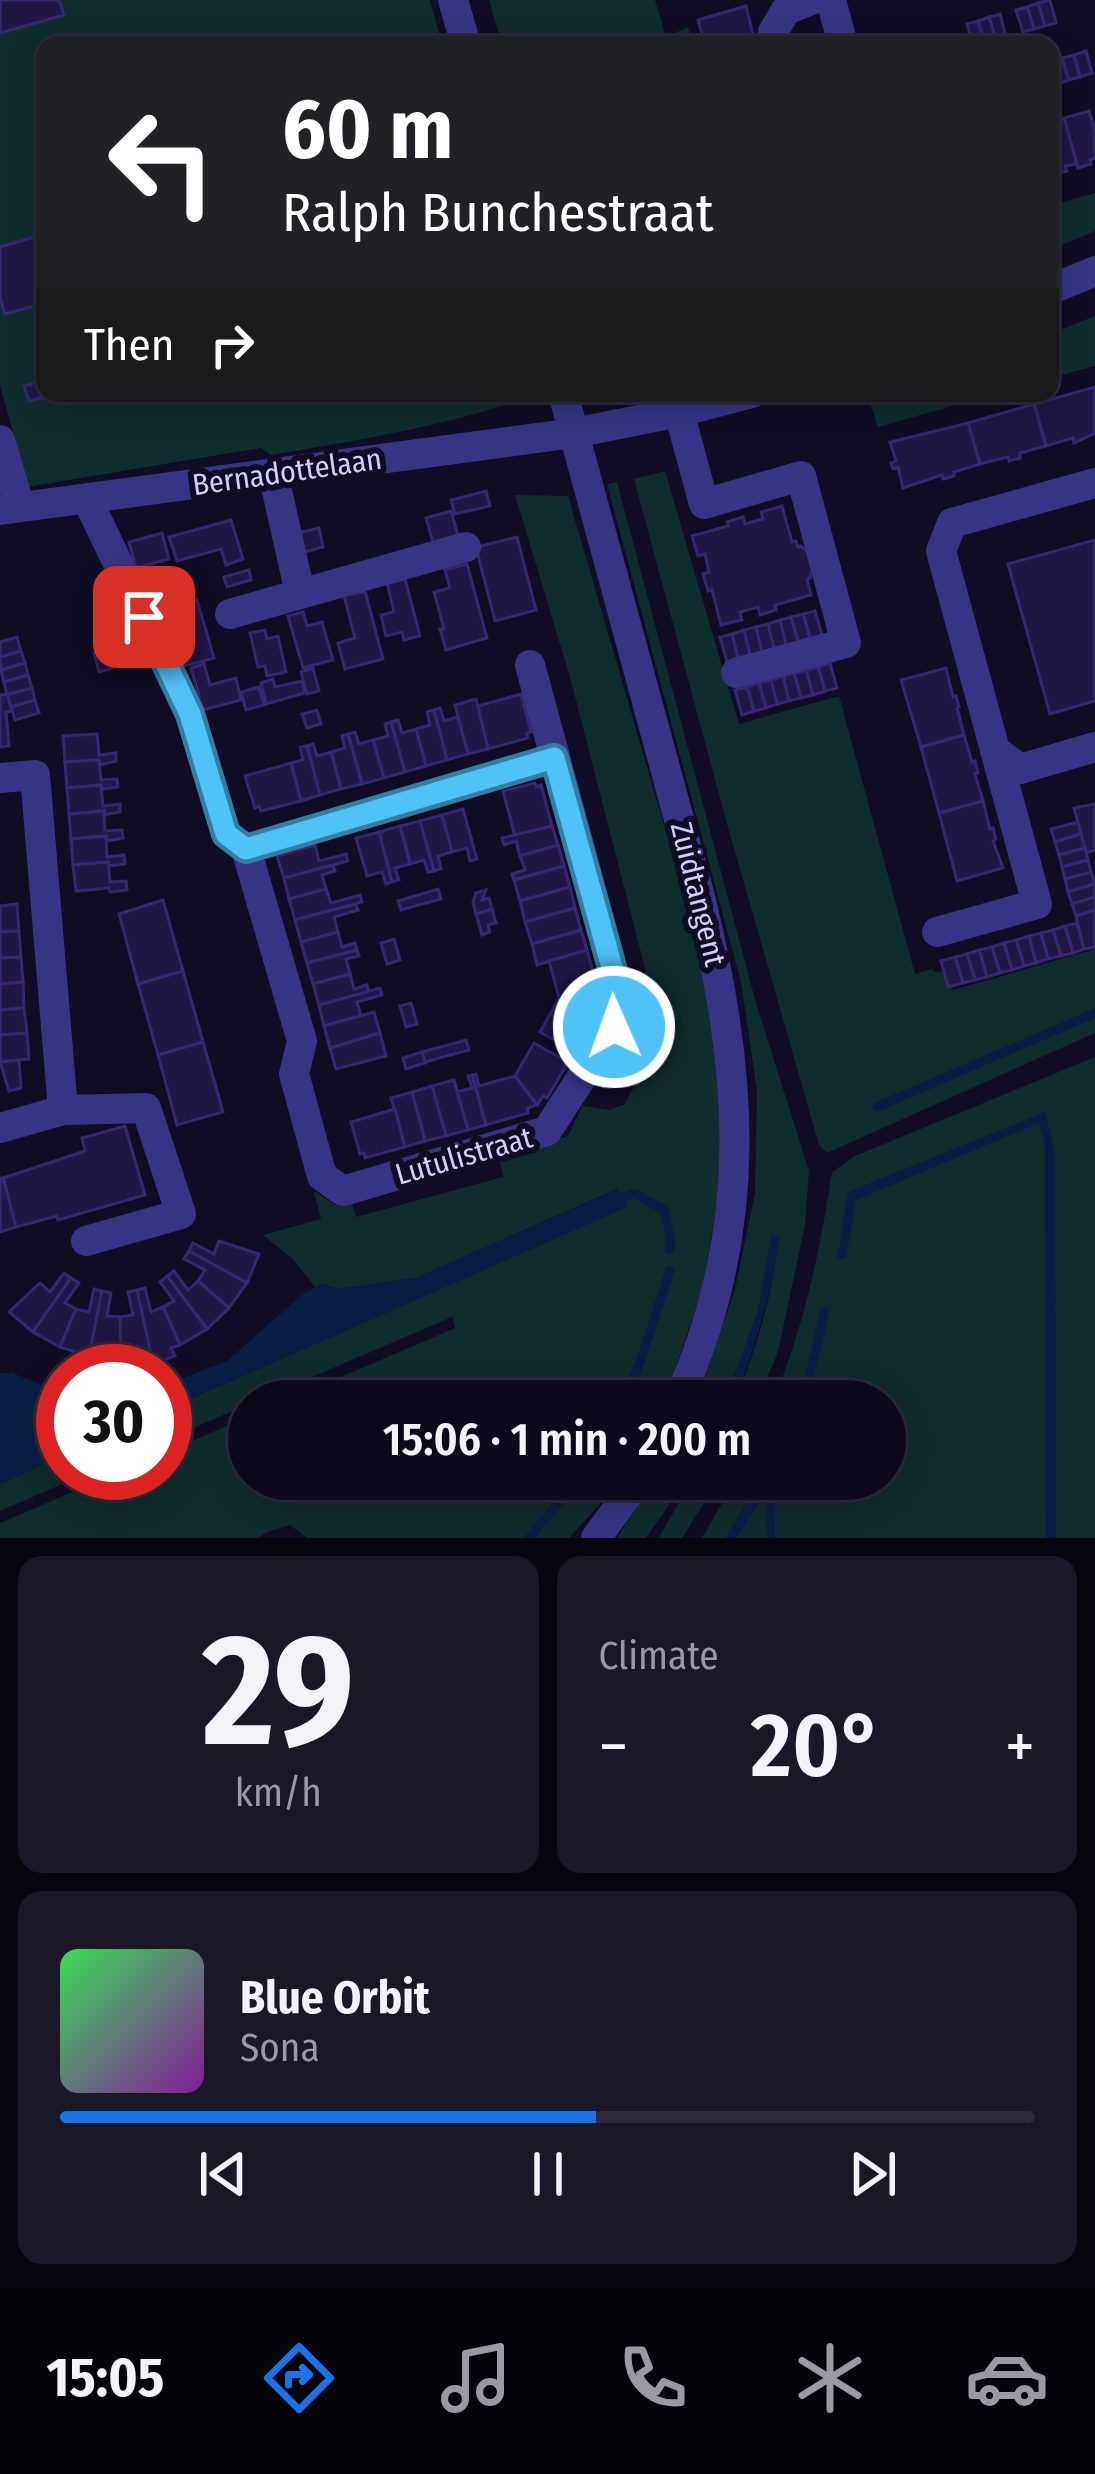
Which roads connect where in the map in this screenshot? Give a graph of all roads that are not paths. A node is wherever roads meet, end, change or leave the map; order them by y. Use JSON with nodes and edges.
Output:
{"nodes":[{"id":1,"x":453,"y":0,"type":"edge"},
{"id":2,"x":811,"y":0,"type":"edge"},
{"id":3,"x":831,"y":0,"type":"edge"},
{"id":4,"x":463,"y":36,"type":"edge"},
{"id":5,"x":774,"y":36,"type":"edge"},
{"id":6,"x":841,"y":36,"type":"edge"},
{"id":7,"x":1095,"y":271,"type":"edge"},
{"id":8,"x":1059,"y":286,"type":"edge"},
{"id":9,"x":565,"y":402,"type":"edge"},
{"id":10,"x":718,"y":402,"type":"edge"},
{"id":11,"x":680,"y":412,"type":"junction"},
{"id":12,"x":574,"y":433,"type":"junction"},
{"id":13,"x":0,"y":440,"type":"edge"},
{"id":14,"x":273,"y":473,"type":"junction"},
{"id":15,"x":1095,"y":483,"type":"edge"},
{"id":16,"x":87,"y":499,"type":"junction"},
{"id":17,"x":10,"y":508,"type":"edge"},
{"id":18,"x":466,"y":547,"type":"dead end"},
{"id":19,"x":300,"y":593,"type":"junction"},
{"id":20,"x":230,"y":614,"type":"dead end"},
{"id":21,"x":530,"y":665,"type":"dead end"},
{"id":22,"x":736,"y":673,"type":"dead end"},
{"id":23,"x":1095,"y":748,"type":"edge"},
{"id":24,"x":994,"y":750,"type":"junction"},
{"id":25,"x":554,"y":758,"type":"junction"},
{"id":26,"x":0,"y":778,"type":"edge"},
{"id":27,"x":246,"y":849,"type":"junction"},
{"id":28,"x":937,"y":932,"type":"dead end"},
{"id":29,"x":63,"y":1109,"type":"junction"},
{"id":30,"x":0,"y":1128,"type":"edge"},
{"id":31,"x":86,"y":1241,"type":"dead end"},
{"id":32,"x":687,"y":1380,"type":"edge"},
{"id":33,"x":624,"y":1500,"type":"edge"},
{"id":34,"x":596,"y":1538,"type":"edge"}],
"edges":[{"from":1,"to":4,"type":"street"},
{"from":2,"to":5,"type":"street"},
{"from":3,"to":6,"type":"street"},
{"from":7,"to":8,"type":"street"},
{"from":9,"to":12,"type":"street","name":"Zuidtangent"},
{"from":10,"to":11,"type":"street","name":"Bernadottelaan"},
{"from":11,"to":12,"type":"street","name":"Bernadottelaan"},
{"from":11,"to":22,"type":"street"},
{"from":12,"to":14,"type":"street","name":"Bernadottelaan"},
{"from":12,"to":32,"type":"street","name":"Zuidtangent"},
{"from":13,"to":17,"type":"street"},
{"from":14,"to":16,"type":"street","name":"Bernadottelaan"},
{"from":14,"to":19,"type":"street"},
{"from":15,"to":24,"type":"street"},
{"from":16,"to":17,"type":"street","name":"Bernadottelaan"},
{"from":16,"to":27,"type":"street"},
{"from":18,"to":19,"type":"street"},
{"from":19,"to":20,"type":"street"},
{"from":21,"to":25,"type":"street","name":"Lutulistraat"},
{"from":23,"to":24,"type":"street"},
{"from":24,"to":28,"type":"street"},
{"from":25,"to":27,"type":"street"},
{"from":25,"to":27,"type":"street","name":"Lutulistraat"},
{"from":26,"to":29,"type":"street"},
{"from":29,"to":30,"type":"street"},
{"from":29,"to":31,"type":"street"},
{"from":33,"to":34,"type":"street"}]}
